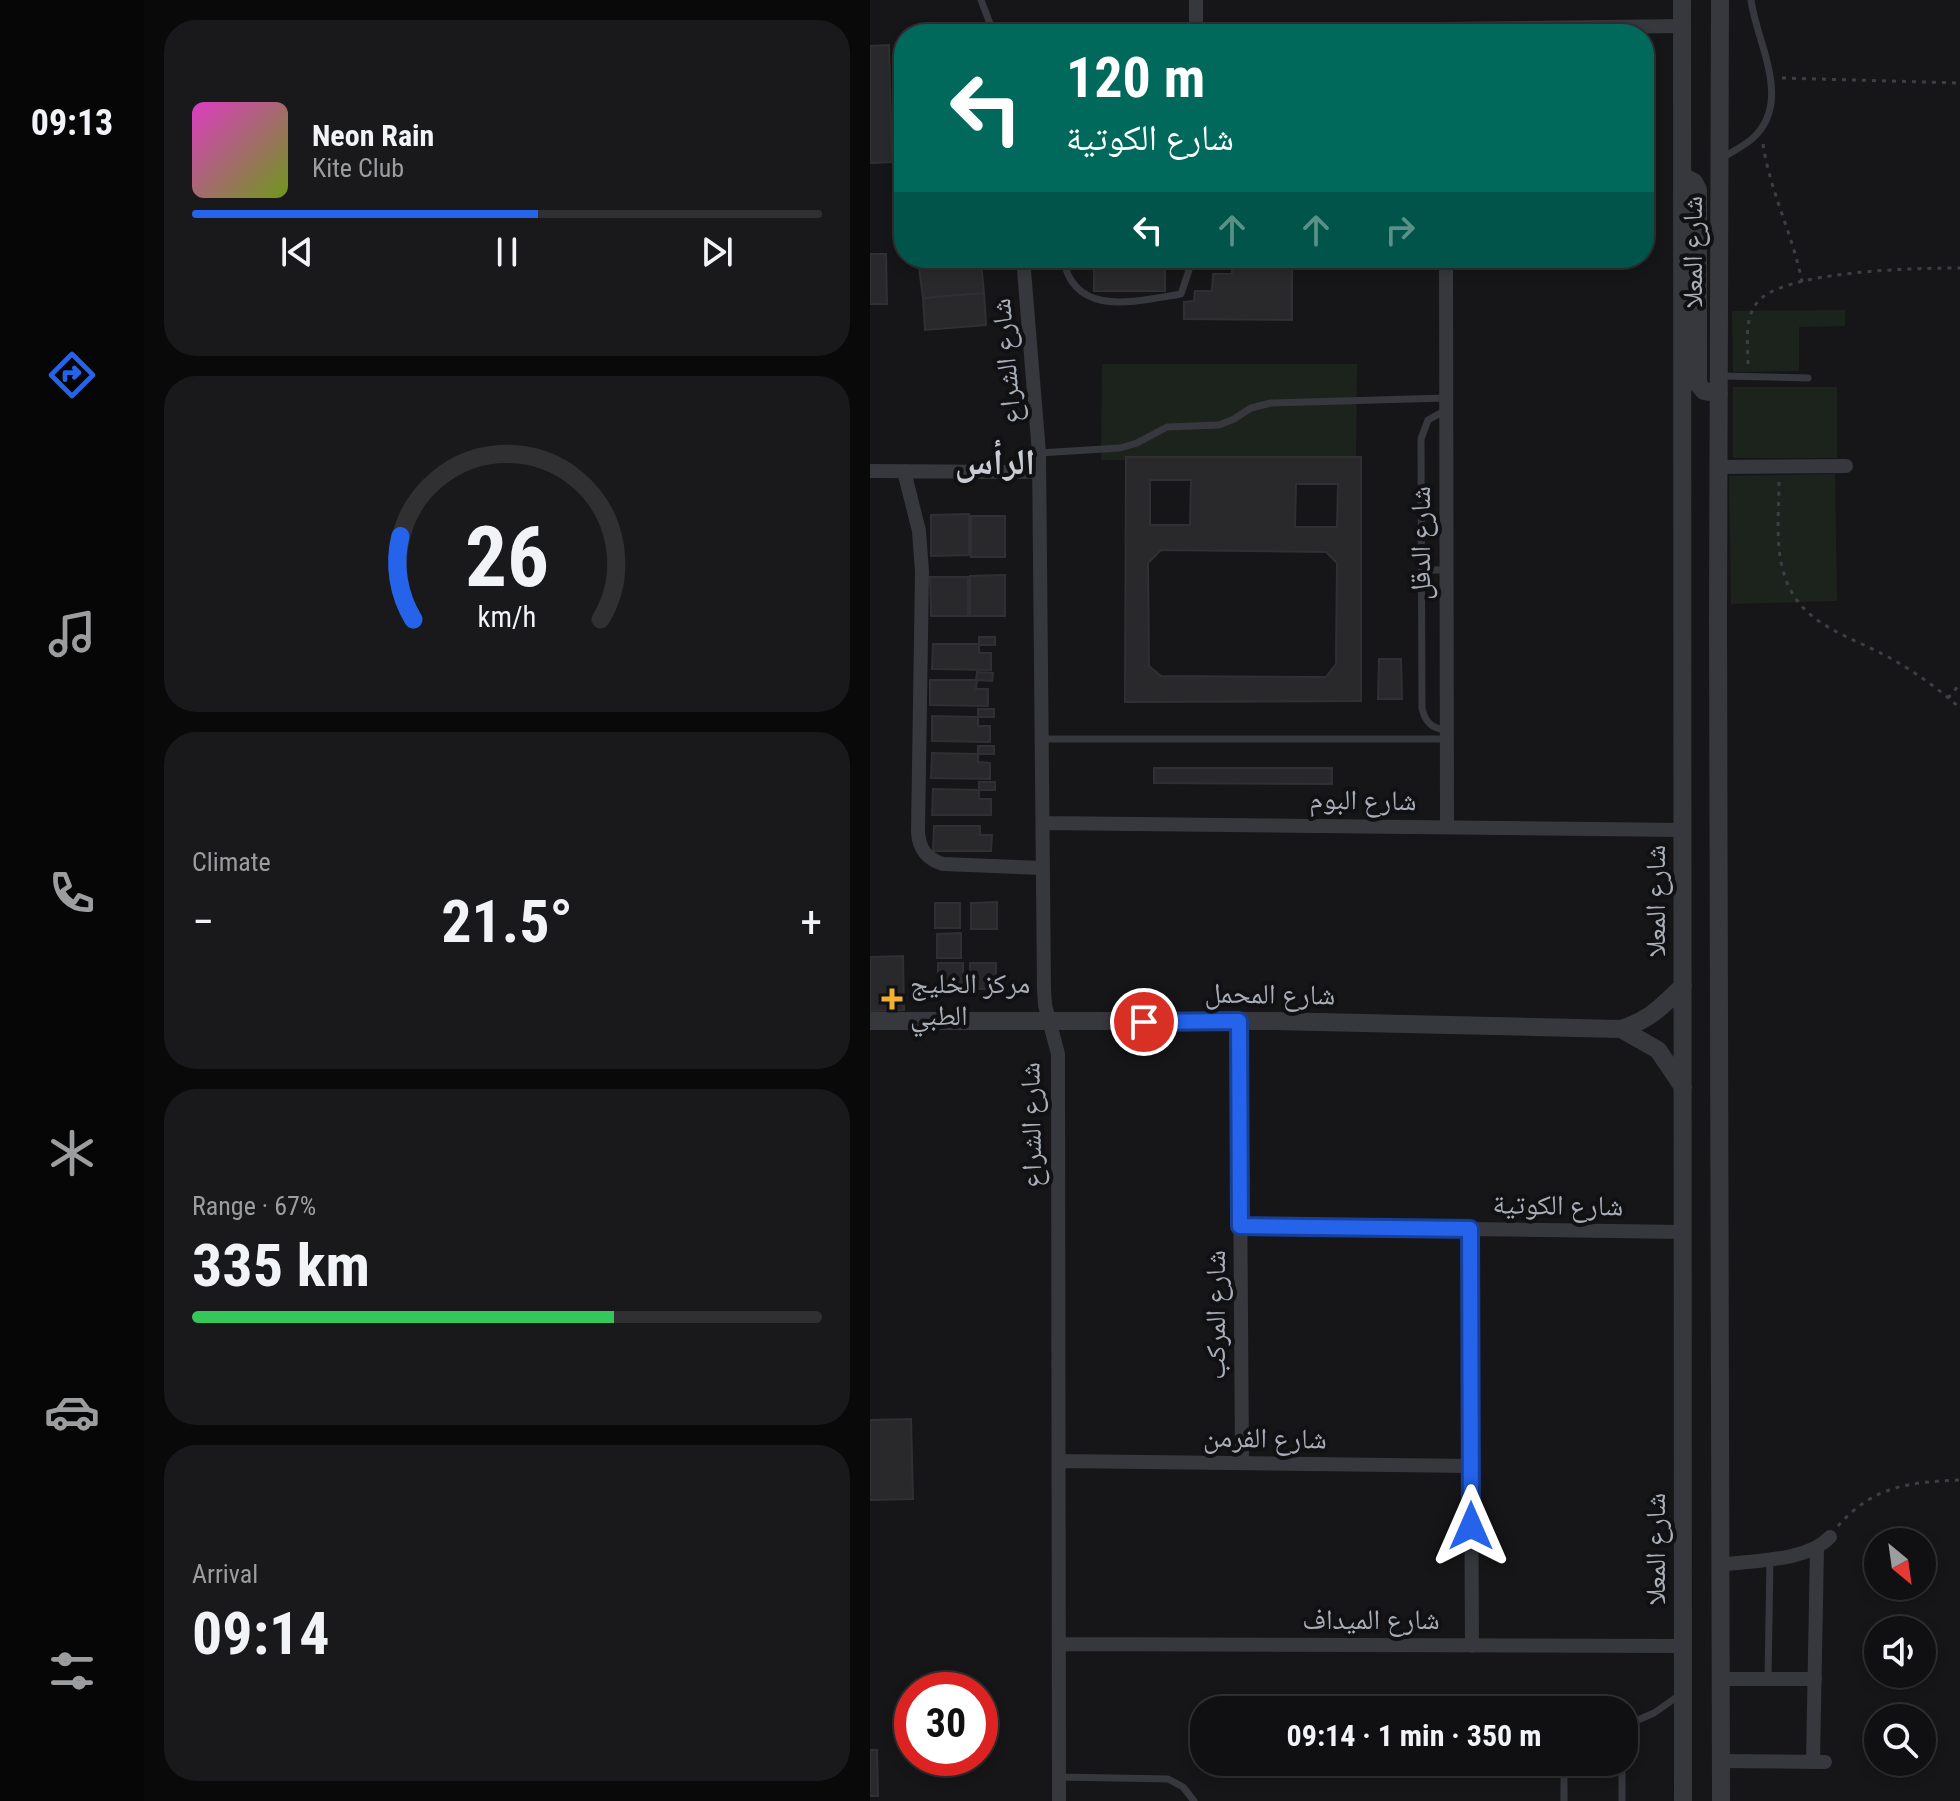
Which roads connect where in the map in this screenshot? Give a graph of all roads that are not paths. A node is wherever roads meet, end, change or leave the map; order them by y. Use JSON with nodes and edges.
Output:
{"nodes":[{"id":1,"x":981,"y":0,"type":"edge"},
{"id":2,"x":1196,"y":0,"type":"edge"},
{"id":3,"x":1682,"y":0,"type":"edge"},
{"id":4,"x":1720,"y":0,"type":"edge"},
{"id":5,"x":1751,"y":0,"type":"edge"},
{"id":6,"x":990,"y":24,"type":"edge"},
{"id":7,"x":1196,"y":24,"type":"edge"},
{"id":8,"x":1682,"y":26,"type":"junction"},
{"id":9,"x":1654,"y":27,"type":"edge"},
{"id":10,"x":1720,"y":159,"type":"junction"},
{"id":11,"x":1684,"y":177,"type":"junction"},
{"id":12,"x":1024,"y":268,"type":"edge"},
{"id":13,"x":1066,"y":268,"type":"edge"},
{"id":14,"x":1190,"y":268,"type":"edge"},
{"id":15,"x":1446,"y":268,"type":"edge"},
{"id":16,"x":1808,"y":378,"type":"dead end"},
{"id":17,"x":1719,"y":385,"type":"junction"},
{"id":18,"x":1446,"y":404,"type":"junction"},
{"id":19,"x":1039,"y":453,"type":"junction"},
{"id":20,"x":1846,"y":466,"type":"dead end"},
{"id":21,"x":1719,"y":467,"type":"junction"},
{"id":22,"x":870,"y":471,"type":"edge"},
{"id":23,"x":904,"y":471,"type":"junction"},
{"id":24,"x":1039,"y":472,"type":"junction"},
{"id":25,"x":1422,"y":570,"type":"junction"},
{"id":26,"x":1447,"y":570,"type":"junction"},
{"id":27,"x":1446,"y":735,"type":"junction"},
{"id":28,"x":1043,"y":739,"type":"junction"},
{"id":29,"x":1043,"y":823,"type":"junction"},
{"id":30,"x":1447,"y":827,"type":"junction"},
{"id":31,"x":1682,"y":830,"type":"junction"},
{"id":32,"x":1043,"y":868,"type":"junction"},
{"id":33,"x":1683,"y":986,"type":"junction"},
{"id":34,"x":870,"y":1021,"type":"edge"},
{"id":35,"x":1239,"y":1021,"type":"junction"},
{"id":36,"x":1049,"y":1022,"type":"junction"},
{"id":37,"x":1621,"y":1029,"type":"junction"},
{"id":38,"x":1683,"y":1087,"type":"junction"},
{"id":39,"x":1240,"y":1226,"type":"junction"},
{"id":40,"x":1470,"y":1229,"type":"junction"},
{"id":41,"x":1683,"y":1232,"type":"junction"},
{"id":42,"x":1059,"y":1461,"type":"junction"},
{"id":43,"x":1242,"y":1463,"type":"junction"},
{"id":44,"x":1471,"y":1466,"type":"junction"},
{"id":45,"x":1830,"y":1537,"type":"road end"},
{"id":46,"x":1817,"y":1548,"type":"junction"},
{"id":47,"x":1770,"y":1558,"type":"junction"},
{"id":48,"x":1720,"y":1565,"type":"junction"},
{"id":49,"x":1059,"y":1644,"type":"junction"},
{"id":50,"x":1472,"y":1646,"type":"junction"},
{"id":51,"x":1683,"y":1646,"type":"junction"},
{"id":52,"x":1720,"y":1679,"type":"junction"},
{"id":53,"x":1768,"y":1679,"type":"junction"},
{"id":54,"x":1815,"y":1679,"type":"junction"},
{"id":55,"x":1683,"y":1693,"type":"junction"},
{"id":56,"x":1638,"y":1720,"type":"edge"},
{"id":57,"x":1721,"y":1761,"type":"junction"},
{"id":58,"x":1564,"y":1776,"type":"edge"},
{"id":59,"x":1622,"y":1776,"type":"edge"},
{"id":60,"x":1059,"y":1777,"type":"junction"},
{"id":61,"x":1059,"y":1801,"type":"edge"},
{"id":62,"x":1194,"y":1801,"type":"edge"},
{"id":63,"x":1564,"y":1801,"type":"edge"},
{"id":64,"x":1622,"y":1801,"type":"edge"},
{"id":65,"x":1683,"y":1801,"type":"edge"},
{"id":66,"x":1721,"y":1801,"type":"edge"}],
"edges":[{"from":1,"to":6,"type":"lane"},
{"from":2,"to":7,"type":"street"},
{"from":3,"to":8,"type":"street","name":"شارع المعلا"},
{"from":4,"to":10,"type":"street","name":"شارع المعلا"},
{"from":5,"to":10,"type":"lane"},
{"from":8,"to":9,"type":"street"},
{"from":8,"to":11,"type":"street","name":"شارع المعلا"},
{"from":10,"to":17,"type":"street","name":"شارع المعلا"},
{"from":11,"to":17,"type":"street"},
{"from":11,"to":31,"type":"street","name":"شارع المعلا"},
{"from":12,"to":19,"type":"street","name":"شارع الشراع"},
{"from":13,"to":14,"type":"lane"},
{"from":15,"to":18,"type":"street","name":"شارع الدقل"},
{"from":16,"to":17,"type":"lane"},
{"from":17,"to":21,"type":"street","name":"شارع المعلا"},
{"from":18,"to":19,"type":"lane"},
{"from":18,"to":25,"type":"lane"},
{"from":18,"to":26,"type":"street","name":"شارع الدقل"},
{"from":19,"to":24,"type":"street","name":"شارع الشراع"},
{"from":20,"to":21,"type":"street"},
{"from":21,"to":48,"type":"street","name":"شارع المعلا"},
{"from":22,"to":23,"type":"street"},
{"from":23,"to":24,"type":"street"},
{"from":23,"to":32,"type":"street"},
{"from":24,"to":28,"type":"street","name":"شارع الشراع"},
{"from":25,"to":26,"type":"lane"},
{"from":25,"to":27,"type":"lane"},
{"from":26,"to":27,"type":"street","name":"شارع الدقل"},
{"from":27,"to":28,"type":"lane"},
{"from":27,"to":30,"type":"street","name":"شارع الدقل"},
{"from":28,"to":29,"type":"street","name":"شارع الشراع"},
{"from":29,"to":30,"type":"street","name":"شارع البوم"},
{"from":29,"to":32,"type":"street","name":"شارع الشراع"},
{"from":30,"to":31,"type":"street","name":"شارع البوم"},
{"from":31,"to":33,"type":"street","name":"شارع المعلا"},
{"from":32,"to":36,"type":"street","name":"شارع الشراع"},
{"from":33,"to":37,"type":"street","name":"شارع المحمل"},
{"from":33,"to":38,"type":"street","name":"شارع المعلا"},
{"from":34,"to":36,"type":"street","name":"شارع المحمل"},
{"from":35,"to":36,"type":"street","name":"شارع المحمل"},
{"from":35,"to":37,"type":"street","name":"شارع المحمل"},
{"from":35,"to":39,"type":"street","name":"شارع المركب"},
{"from":36,"to":42,"type":"street","name":"شارع الشراع"},
{"from":37,"to":38,"type":"street","name":"شارع المحمل"},
{"from":38,"to":41,"type":"street","name":"شارع المعلا"},
{"from":39,"to":40,"type":"street","name":"شارع الكوتية"},
{"from":39,"to":43,"type":"street","name":"شارع المركب"},
{"from":40,"to":41,"type":"street","name":"شارع الكوتية"},
{"from":40,"to":44,"type":"street"},
{"from":41,"to":51,"type":"street","name":"شارع المعلا"},
{"from":42,"to":43,"type":"street","name":"شارع الفرمن"},
{"from":42,"to":49,"type":"street","name":"شارع الشراع"},
{"from":43,"to":44,"type":"street","name":"شارع الفرمن"},
{"from":44,"to":50,"type":"street"},
{"from":45,"to":46,"type":"street"},
{"from":46,"to":47,"type":"street"},
{"from":46,"to":54,"type":"street"},
{"from":47,"to":48,"type":"street"},
{"from":47,"to":53,"type":"lane"},
{"from":48,"to":52,"type":"street","name":"شارع المعلا"},
{"from":49,"to":50,"type":"street","name":"شارع الميداف"},
{"from":49,"to":60,"type":"street","name":"شارع الشراع"},
{"from":50,"to":51,"type":"street","name":"شارع الميداف"},
{"from":51,"to":55,"type":"street","name":"شارع المعلا"},
{"from":52,"to":53,"type":"street"},
{"from":52,"to":57,"type":"street","name":"شارع المعلا"},
{"from":53,"to":54,"type":"street"},
{"from":54,"to":57,"type":"street"},
{"from":55,"to":56,"type":"lane"},
{"from":55,"to":65,"type":"street","name":"شارع المعلا"},
{"from":57,"to":66,"type":"street","name":"شارع المعلا"},
{"from":58,"to":63,"type":"lane"},
{"from":59,"to":64,"type":"lane"},
{"from":60,"to":61,"type":"street","name":"شارع الشراع"},
{"from":60,"to":62,"type":"lane"}]}
